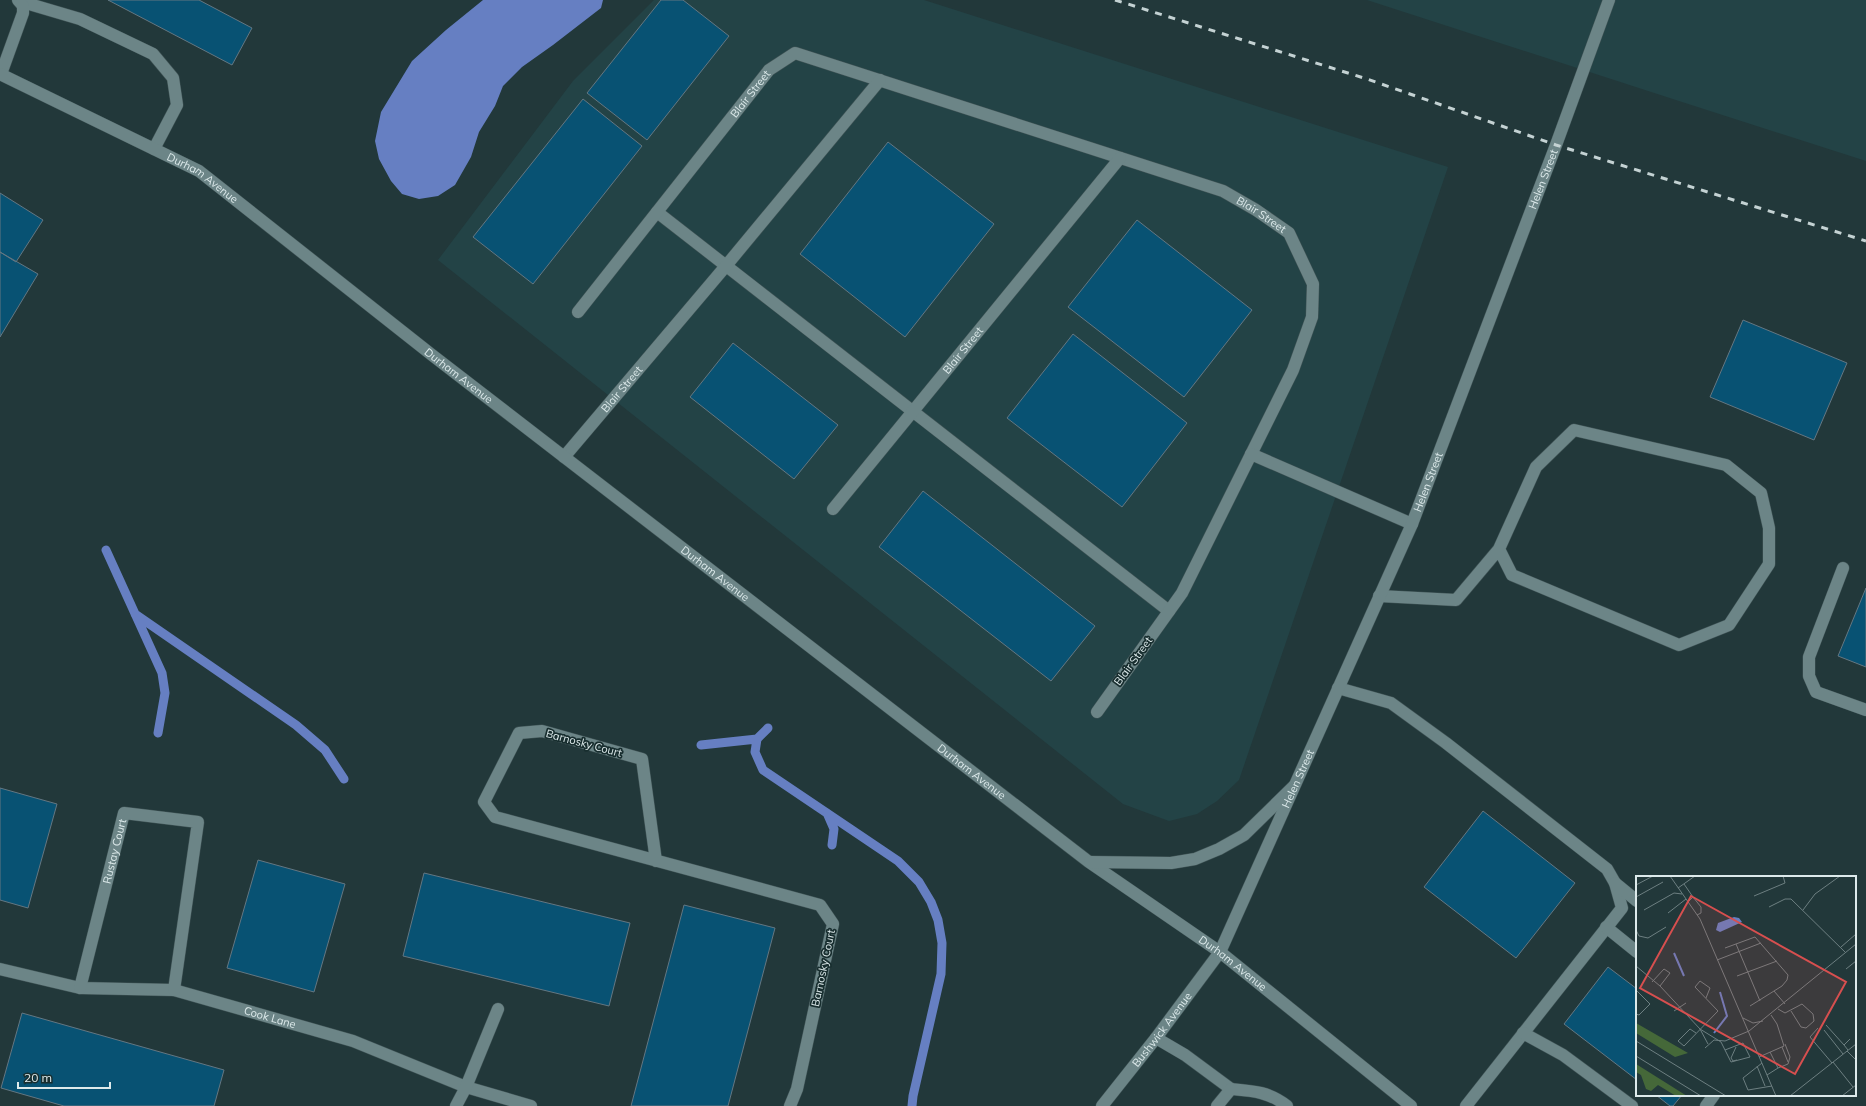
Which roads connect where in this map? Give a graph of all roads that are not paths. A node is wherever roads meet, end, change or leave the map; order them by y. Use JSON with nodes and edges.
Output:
{"nodes":[{"id":1,"x":19,"y":0,"type":"edge"},
{"id":2,"x":1609,"y":0,"type":"edge"},
{"id":3,"x":0,"y":74,"type":"edge"},
{"id":4,"x":880,"y":80,"type":"junction"},
{"id":5,"x":154,"y":149,"type":"junction"},
{"id":6,"x":1120,"y":158,"type":"junction"},
{"id":7,"x":657,"y":212,"type":"junction"},
{"id":8,"x":725,"y":267,"type":"junction"},
{"id":9,"x":578,"y":312,"type":"dead end"},
{"id":10,"x":913,"y":413,"type":"junction"},
{"id":11,"x":1251,"y":454,"type":"junction"},
{"id":12,"x":564,"y":457,"type":"junction"},
{"id":13,"x":833,"y":509,"type":"dead end"},
{"id":14,"x":1412,"y":524,"type":"junction"},
{"id":15,"x":1498,"y":549,"type":"junction"},
{"id":16,"x":1843,"y":568,"type":"dead end"},
{"id":17,"x":1379,"y":596,"type":"junction"},
{"id":18,"x":1168,"y":611,"type":"junction"},
{"id":19,"x":1338,"y":688,"type":"junction"},
{"id":20,"x":1866,"y":710,"type":"edge"},
{"id":21,"x":1097,"y":712,"type":"dead end"},
{"id":22,"x":1294,"y":786,"type":"junction"},
{"id":23,"x":656,"y":861,"type":"junction"},
{"id":24,"x":1089,"y":862,"type":"junction"},
{"id":25,"x":1615,"y":883,"type":"junction"},
{"id":26,"x":1636,"y":900,"type":"edge"},
{"id":27,"x":1606,"y":927,"type":"junction"},
{"id":28,"x":1636,"y":951,"type":"edge"},
{"id":29,"x":1220,"y":952,"type":"junction"},
{"id":30,"x":0,"y":969,"type":"edge"},
{"id":31,"x":80,"y":988,"type":"junction"},
{"id":32,"x":174,"y":990,"type":"junction"},
{"id":33,"x":498,"y":1009,"type":"dead end"},
{"id":34,"x":1523,"y":1033,"type":"junction"},
{"id":35,"x":1156,"y":1038,"type":"junction"},
{"id":36,"x":466,"y":1087,"type":"junction"},
{"id":37,"x":1231,"y":1089,"type":"junction"},
{"id":38,"x":1713,"y":1096,"type":"edge"},
{"id":39,"x":1406,"y":1104,"type":"edge"},
{"id":40,"x":456,"y":1106,"type":"edge"},
{"id":41,"x":531,"y":1106,"type":"edge"},
{"id":42,"x":790,"y":1106,"type":"edge"},
{"id":43,"x":1102,"y":1106,"type":"edge"},
{"id":44,"x":1217,"y":1106,"type":"edge"},
{"id":45,"x":1287,"y":1106,"type":"edge"},
{"id":46,"x":1466,"y":1106,"type":"edge"},
{"id":47,"x":1632,"y":1106,"type":"edge"},
{"id":48,"x":1706,"y":1106,"type":"edge"}],
"edges":[{"from":1,"to":3,"type":"street"},
{"from":1,"to":5,"type":"street"},
{"from":2,"to":14,"type":"street","name":"Helen Street"},
{"from":3,"to":5,"type":"street","name":"Durham Avenue"},
{"from":4,"to":6,"type":"street","name":"Blair Street"},
{"from":4,"to":7,"type":"street","name":"Blair Street"},
{"from":4,"to":8,"type":"street","name":"Blair Street"},
{"from":5,"to":12,"type":"street","name":"Durham Avenue"},
{"from":6,"to":10,"type":"street","name":"Blair Street"},
{"from":6,"to":11,"type":"street","name":"Blair Street"},
{"from":7,"to":8,"type":"street"},
{"from":7,"to":9,"type":"street","name":"Blair Street"},
{"from":8,"to":10,"type":"street"},
{"from":8,"to":12,"type":"street","name":"Blair Street"},
{"from":10,"to":13,"type":"street","name":"Blair Street"},
{"from":10,"to":18,"type":"street"},
{"from":11,"to":14,"type":"street"},
{"from":11,"to":18,"type":"street","name":"Blair Street"},
{"from":12,"to":24,"type":"street","name":"Durham Avenue"},
{"from":14,"to":17,"type":"street","name":"Helen Street"},
{"from":15,"to":15,"type":"street"},
{"from":15,"to":17,"type":"street"},
{"from":16,"to":20,"type":"street"},
{"from":17,"to":19,"type":"street","name":"Helen Street"},
{"from":18,"to":21,"type":"street","name":"Blair Street"},
{"from":19,"to":22,"type":"street","name":"Helen Street"},
{"from":19,"to":25,"type":"street"},
{"from":22,"to":24,"type":"street"},
{"from":22,"to":29,"type":"street","name":"Helen Street"},
{"from":23,"to":23,"type":"street","name":"Barnosky Court"},
{"from":23,"to":42,"type":"street","name":"Barnosky Court"},
{"from":24,"to":29,"type":"street","name":"Durham Avenue"},
{"from":25,"to":26,"type":"street"},
{"from":25,"to":27,"type":"street"},
{"from":27,"to":28,"type":"street"},
{"from":27,"to":34,"type":"street"},
{"from":29,"to":35,"type":"street","name":"Bushwick Avenue"},
{"from":29,"to":39,"type":"street","name":"Durham Avenue"},
{"from":30,"to":31,"type":"street","name":"Cook Lane"},
{"from":31,"to":32,"type":"street","name":"Cook Lane"},
{"from":31,"to":32,"type":"street","name":"Rustay Court"},
{"from":32,"to":36,"type":"street","name":"Cook Lane"},
{"from":33,"to":36,"type":"street"},
{"from":34,"to":46,"type":"street"},
{"from":34,"to":47,"type":"street"},
{"from":35,"to":37,"type":"street"},
{"from":35,"to":43,"type":"street","name":"Bushwick Avenue"},
{"from":36,"to":40,"type":"street"},
{"from":36,"to":41,"type":"street","name":"Cook Lane"},
{"from":37,"to":44,"type":"street"},
{"from":37,"to":45,"type":"street"},
{"from":38,"to":48,"type":"street"}]}
